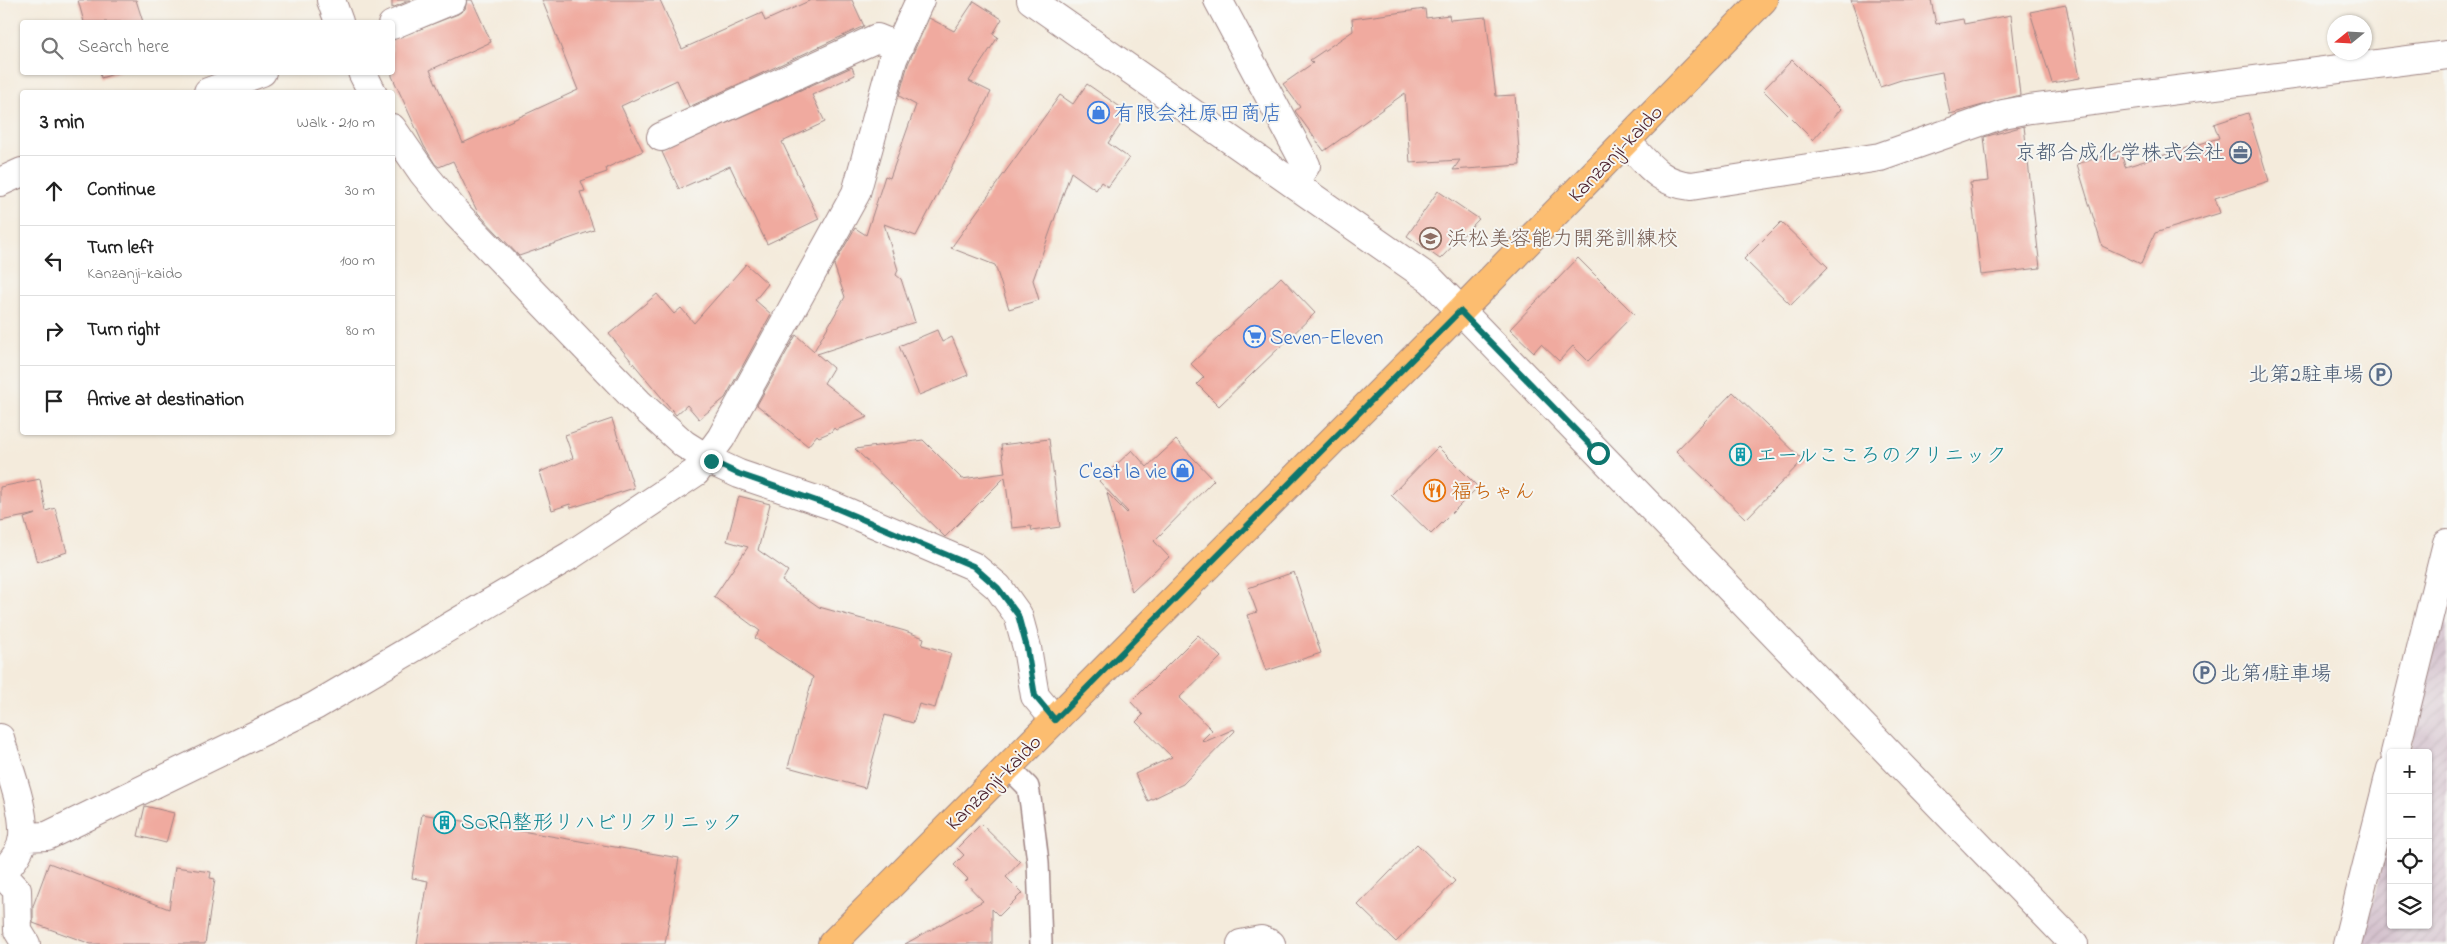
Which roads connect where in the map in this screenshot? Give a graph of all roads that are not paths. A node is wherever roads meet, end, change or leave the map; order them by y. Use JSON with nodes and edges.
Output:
{"nodes":[{"id":1,"x":331,"y":0,"type":"edge"},
{"id":2,"x":452,"y":0,"type":"edge"},
{"id":3,"x":920,"y":0,"type":"edge"},
{"id":4,"x":1031,"y":0,"type":"edge"},
{"id":5,"x":1218,"y":0,"type":"edge"},
{"id":6,"x":1763,"y":0,"type":"edge"},
{"id":7,"x":338,"y":20,"type":"edge"},
{"id":8,"x":395,"y":24,"type":"edge"},
{"id":9,"x":899,"y":47,"type":"junction"},
{"id":10,"x":2447,"y":55,"type":"edge"},
{"id":11,"x":254,"y":75,"type":"edge"},
{"id":12,"x":364,"y":75,"type":"edge"},
{"id":13,"x":213,"y":90,"type":"edge"},
{"id":14,"x":371,"y":90,"type":"edge"},
{"id":15,"x":395,"y":132,"type":"edge"},
{"id":16,"x":662,"y":136,"type":"dead end"},
{"id":17,"x":1626,"y":141,"type":"junction"},
{"id":18,"x":20,"y":173,"type":"edge"},
{"id":19,"x":0,"y":182,"type":"edge"},
{"id":20,"x":1293,"y":184,"type":"junction"},
{"id":21,"x":1460,"y":311,"type":"junction"},
{"id":22,"x":706,"y":458,"type":"junction"},
{"id":23,"x":2447,"y":543,"type":"edge"},
{"id":24,"x":1055,"y":720,"type":"junction"},
{"id":25,"x":0,"y":738,"type":"edge"},
{"id":26,"x":2396,"y":749,"type":"edge"},
{"id":27,"x":1008,"y":767,"type":"junction"},
{"id":28,"x":2387,"y":785,"type":"edge"},
{"id":29,"x":23,"y":836,"type":"junction"},
{"id":30,"x":0,"y":874,"type":"edge"},
{"id":31,"x":26,"y":944,"type":"edge"},
{"id":32,"x":832,"y":944,"type":"edge"},
{"id":33,"x":1041,"y":944,"type":"edge"},
{"id":34,"x":1241,"y":944,"type":"edge"},
{"id":35,"x":1271,"y":944,"type":"edge"},
{"id":36,"x":2074,"y":944,"type":"edge"},
{"id":37,"x":2347,"y":944,"type":"edge"}],
"edges":[{"from":1,"to":7,"type":"street"},
{"from":2,"to":8,"type":"street"},
{"from":3,"to":9,"type":"street"},
{"from":4,"to":20,"type":"street"},
{"from":5,"to":20,"type":"street"},
{"from":6,"to":17,"type":"main road","name":"Kanzanji-kaido"},
{"from":9,"to":16,"type":"street"},
{"from":9,"to":22,"type":"street"},
{"from":10,"to":17,"type":"street"},
{"from":11,"to":13,"type":"street"},
{"from":12,"to":14,"type":"street"},
{"from":15,"to":22,"type":"street"},
{"from":17,"to":21,"type":"main road","name":"Kanzanji-kaido"},
{"from":18,"to":19,"type":"street"},
{"from":20,"to":21,"type":"street"},
{"from":21,"to":24,"type":"main road","name":"Kanzanji-kaido"},
{"from":21,"to":36,"type":"street"},
{"from":22,"to":24,"type":"street"},
{"from":22,"to":29,"type":"street"},
{"from":23,"to":26,"type":"street"},
{"from":24,"to":27,"type":"main road","name":"Kanzanji-kaido"},
{"from":25,"to":29,"type":"street"},
{"from":27,"to":32,"type":"main road","name":"Kanzanji-kaido"},
{"from":27,"to":33,"type":"lane"},
{"from":28,"to":37,"type":"street"},
{"from":29,"to":30,"type":"street"},
{"from":30,"to":31,"type":"street"},
{"from":34,"to":35,"type":"street"}]}
